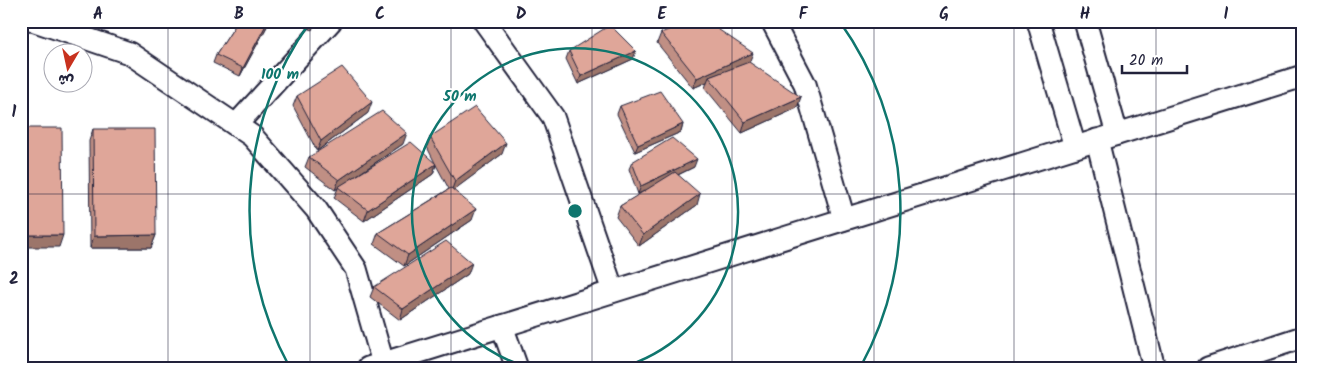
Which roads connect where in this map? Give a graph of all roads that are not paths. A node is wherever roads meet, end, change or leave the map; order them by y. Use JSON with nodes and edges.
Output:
{"nodes":[{"id":1,"x":34,"y":21,"type":"edge"},
{"id":2,"x":331,"y":21,"type":"edge"},
{"id":3,"x":484,"y":21,"type":"edge"},
{"id":4,"x":772,"y":21,"type":"edge"},
{"id":5,"x":1038,"y":21,"type":"edge"},
{"id":6,"x":1085,"y":21,"type":"edge"},
{"id":7,"x":1303,"y":76,"type":"edge"},
{"id":8,"x":236,"y":126,"type":"junction"},
{"id":9,"x":1117,"y":134,"type":"junction"},
{"id":10,"x":1097,"y":140,"type":"junction"},
{"id":11,"x":1075,"y":147,"type":"junction"},
{"id":12,"x":844,"y":220,"type":"junction"},
{"id":13,"x":613,"y":291,"type":"junction"},
{"id":14,"x":502,"y":326,"type":"junction"},
{"id":15,"x":1303,"y":337,"type":"edge"},
{"id":16,"x":376,"y":366,"type":"edge"},
{"id":17,"x":517,"y":368,"type":"edge"},
{"id":18,"x":1154,"y":368,"type":"edge"},
{"id":19,"x":1208,"y":368,"type":"edge"}],
"edges":[{"from":1,"to":8,"type":"street"},
{"from":2,"to":8,"type":"street"},
{"from":3,"to":13,"type":"street"},
{"from":4,"to":12,"type":"street"},
{"from":5,"to":11,"type":"street"},
{"from":6,"to":9,"type":"street"},
{"from":7,"to":9,"type":"street"},
{"from":8,"to":16,"type":"street"},
{"from":9,"to":10,"type":"street"},
{"from":10,"to":11,"type":"street"},
{"from":10,"to":18,"type":"street"},
{"from":11,"to":12,"type":"street"},
{"from":12,"to":13,"type":"street"},
{"from":13,"to":14,"type":"street"},
{"from":14,"to":16,"type":"street"},
{"from":14,"to":17,"type":"street"},
{"from":15,"to":19,"type":"street"}]}
